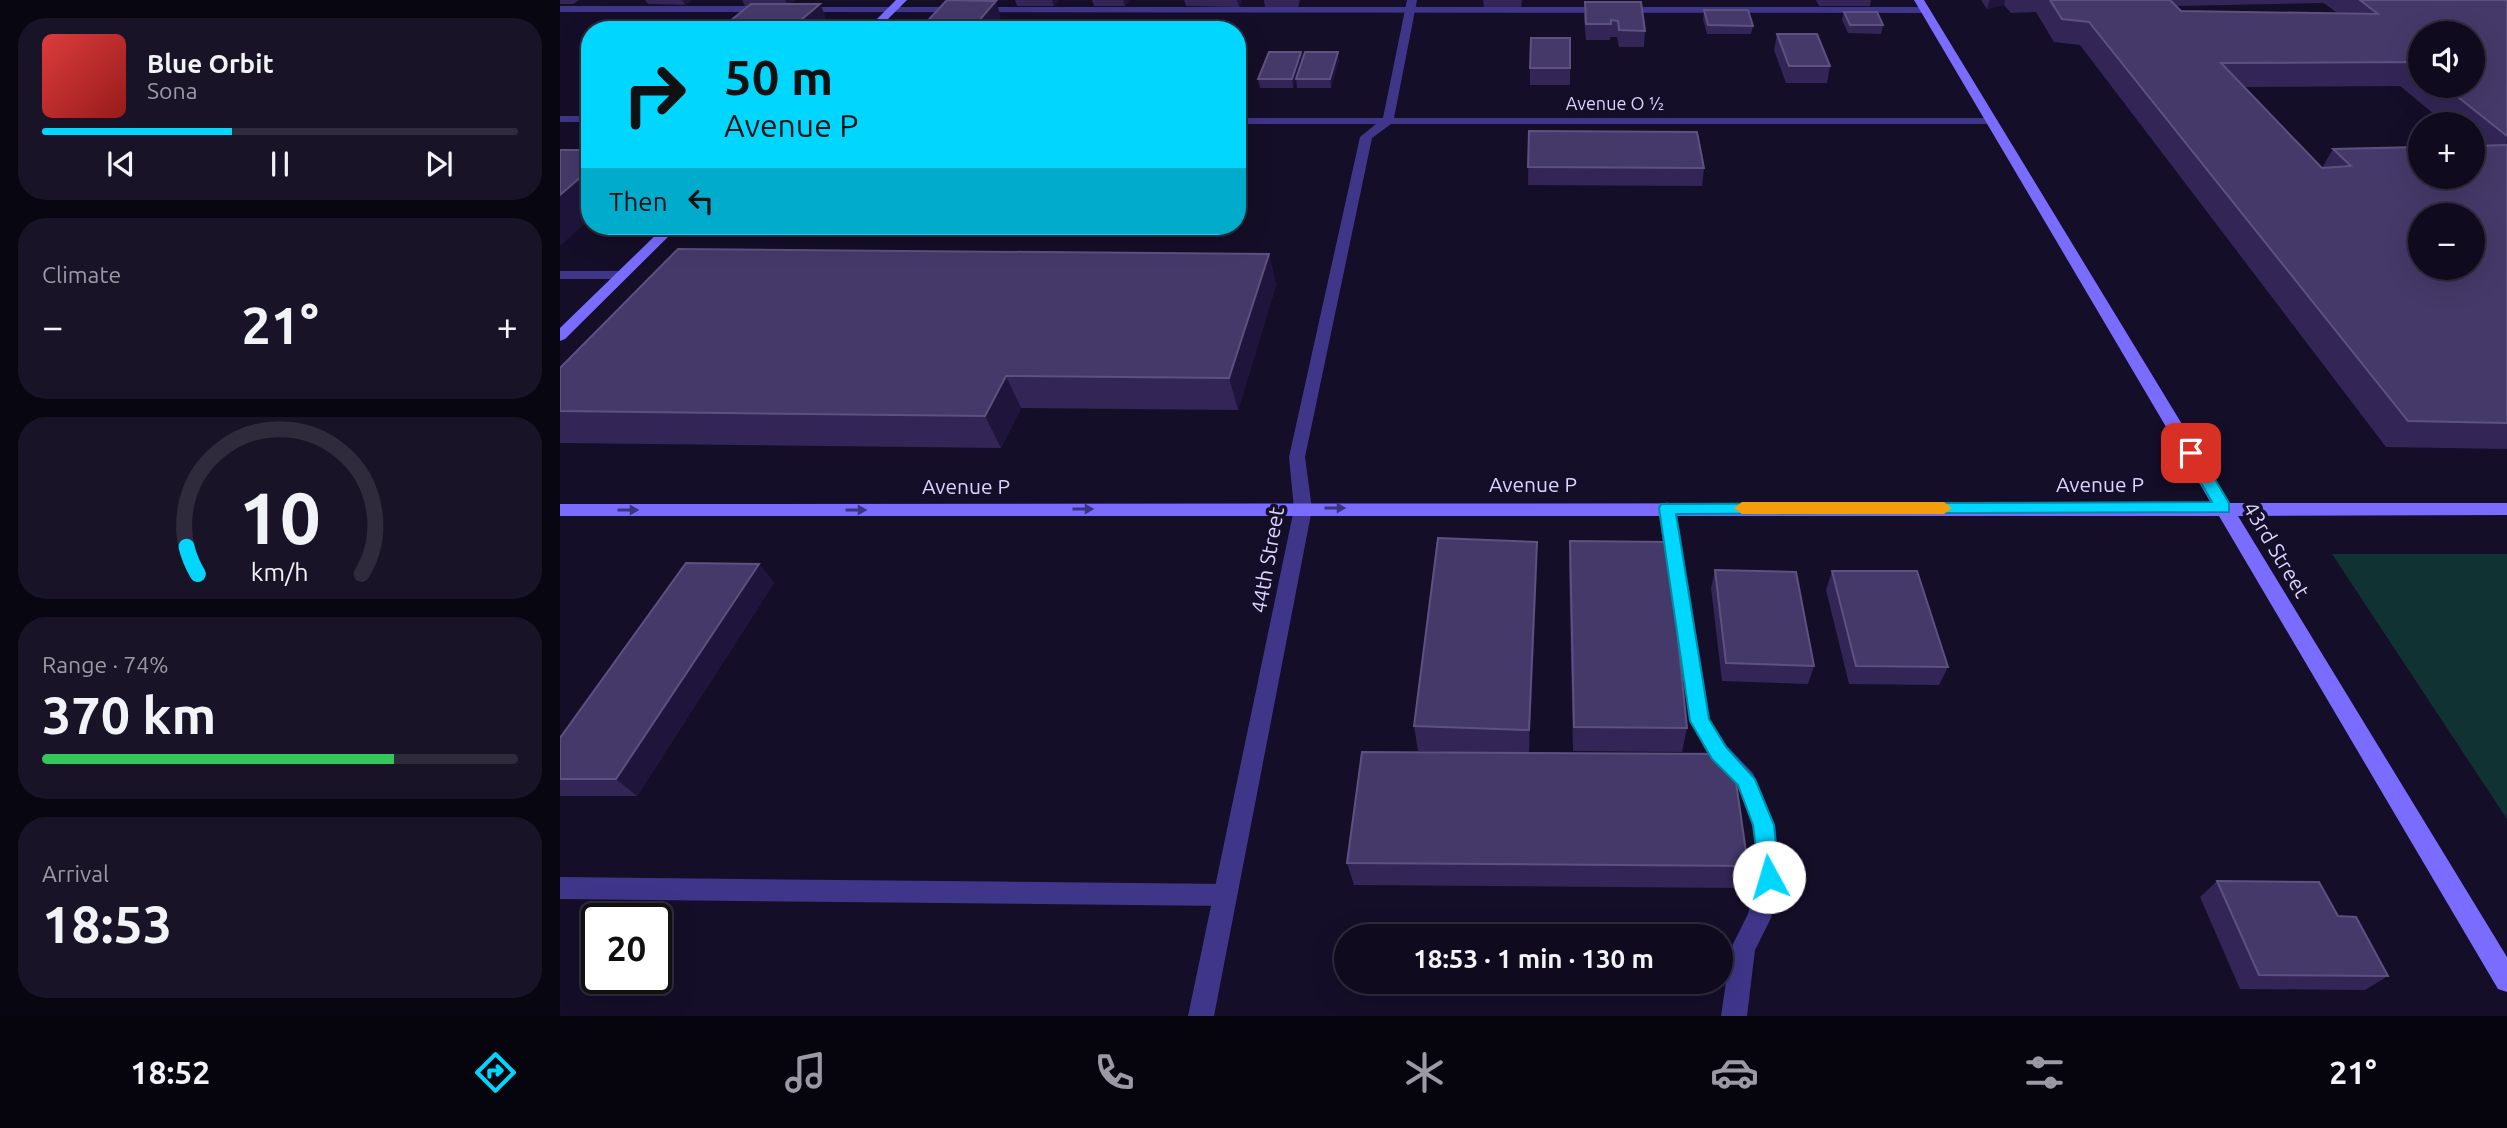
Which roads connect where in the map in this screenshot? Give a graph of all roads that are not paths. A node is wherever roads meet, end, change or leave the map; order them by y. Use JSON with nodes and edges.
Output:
{"nodes":[{"id":1,"x":902,"y":0,"type":"edge"},
{"id":2,"x":1411,"y":5,"type":"edge"},
{"id":3,"x":1922,"y":5,"type":"edge"},
{"id":4,"x":560,"y":9,"type":"edge"},
{"id":5,"x":892,"y":9,"type":"junction"},
{"id":6,"x":880,"y":21,"type":"edge"},
{"id":7,"x":560,"y":119,"type":"edge"},
{"id":8,"x":581,"y":119,"type":"edge"},
{"id":9,"x":1246,"y":121,"type":"edge"},
{"id":10,"x":1388,"y":121,"type":"junction"},
{"id":11,"x":1992,"y":121,"type":"junction"},
{"id":12,"x":663,"y":235,"type":"edge"},
{"id":13,"x":560,"y":275,"type":"edge"},
{"id":14,"x":622,"y":275,"type":"junction"},
{"id":15,"x":560,"y":336,"type":"edge"},
{"id":16,"x":1667,"y":508,"type":"junction"},
{"id":17,"x":2224,"y":508,"type":"junction"},
{"id":18,"x":1303,"y":509,"type":"junction"},
{"id":19,"x":2507,"y":509,"type":"edge"},
{"id":20,"x":560,"y":510,"type":"edge"},
{"id":21,"x":560,"y":888,"type":"edge"},
{"id":22,"x":1225,"y":895,"type":"junction"},
{"id":23,"x":2507,"y":980,"type":"edge"},
{"id":24,"x":1201,"y":1016,"type":"edge"},
{"id":25,"x":1734,"y":1016,"type":"edge"}],
"edges":[{"from":1,"to":5,"type":"main road"},
{"from":2,"to":3,"type":"street"},
{"from":2,"to":5,"type":"street"},
{"from":2,"to":10,"type":"street"},
{"from":3,"to":11,"type":"main road","name":"43rd Street"},
{"from":4,"to":5,"type":"street"},
{"from":5,"to":6,"type":"main road"},
{"from":7,"to":8,"type":"street"},
{"from":9,"to":10,"type":"street","name":"Avenue O ½"},
{"from":10,"to":11,"type":"street","name":"Avenue O ½"},
{"from":10,"to":18,"type":"street","name":"44th Street"},
{"from":11,"to":17,"type":"main road","name":"43rd Street"},
{"from":12,"to":14,"type":"main road"},
{"from":13,"to":14,"type":"street"},
{"from":14,"to":15,"type":"main road"},
{"from":16,"to":17,"type":"main road","name":"Avenue P"},
{"from":18,"to":16,"type":"main road","name":"Avenue P","one_way":true},
{"from":16,"to":25,"type":"street"},
{"from":17,"to":19,"type":"main road","name":"Avenue P"},
{"from":17,"to":23,"type":"main road","name":"43rd Street"},
{"from":20,"to":18,"type":"main road","name":"Avenue P","one_way":true},
{"from":18,"to":22,"type":"street","name":"44th Street"},
{"from":21,"to":22,"type":"street"},
{"from":22,"to":24,"type":"street","name":"44th Street"}]}
